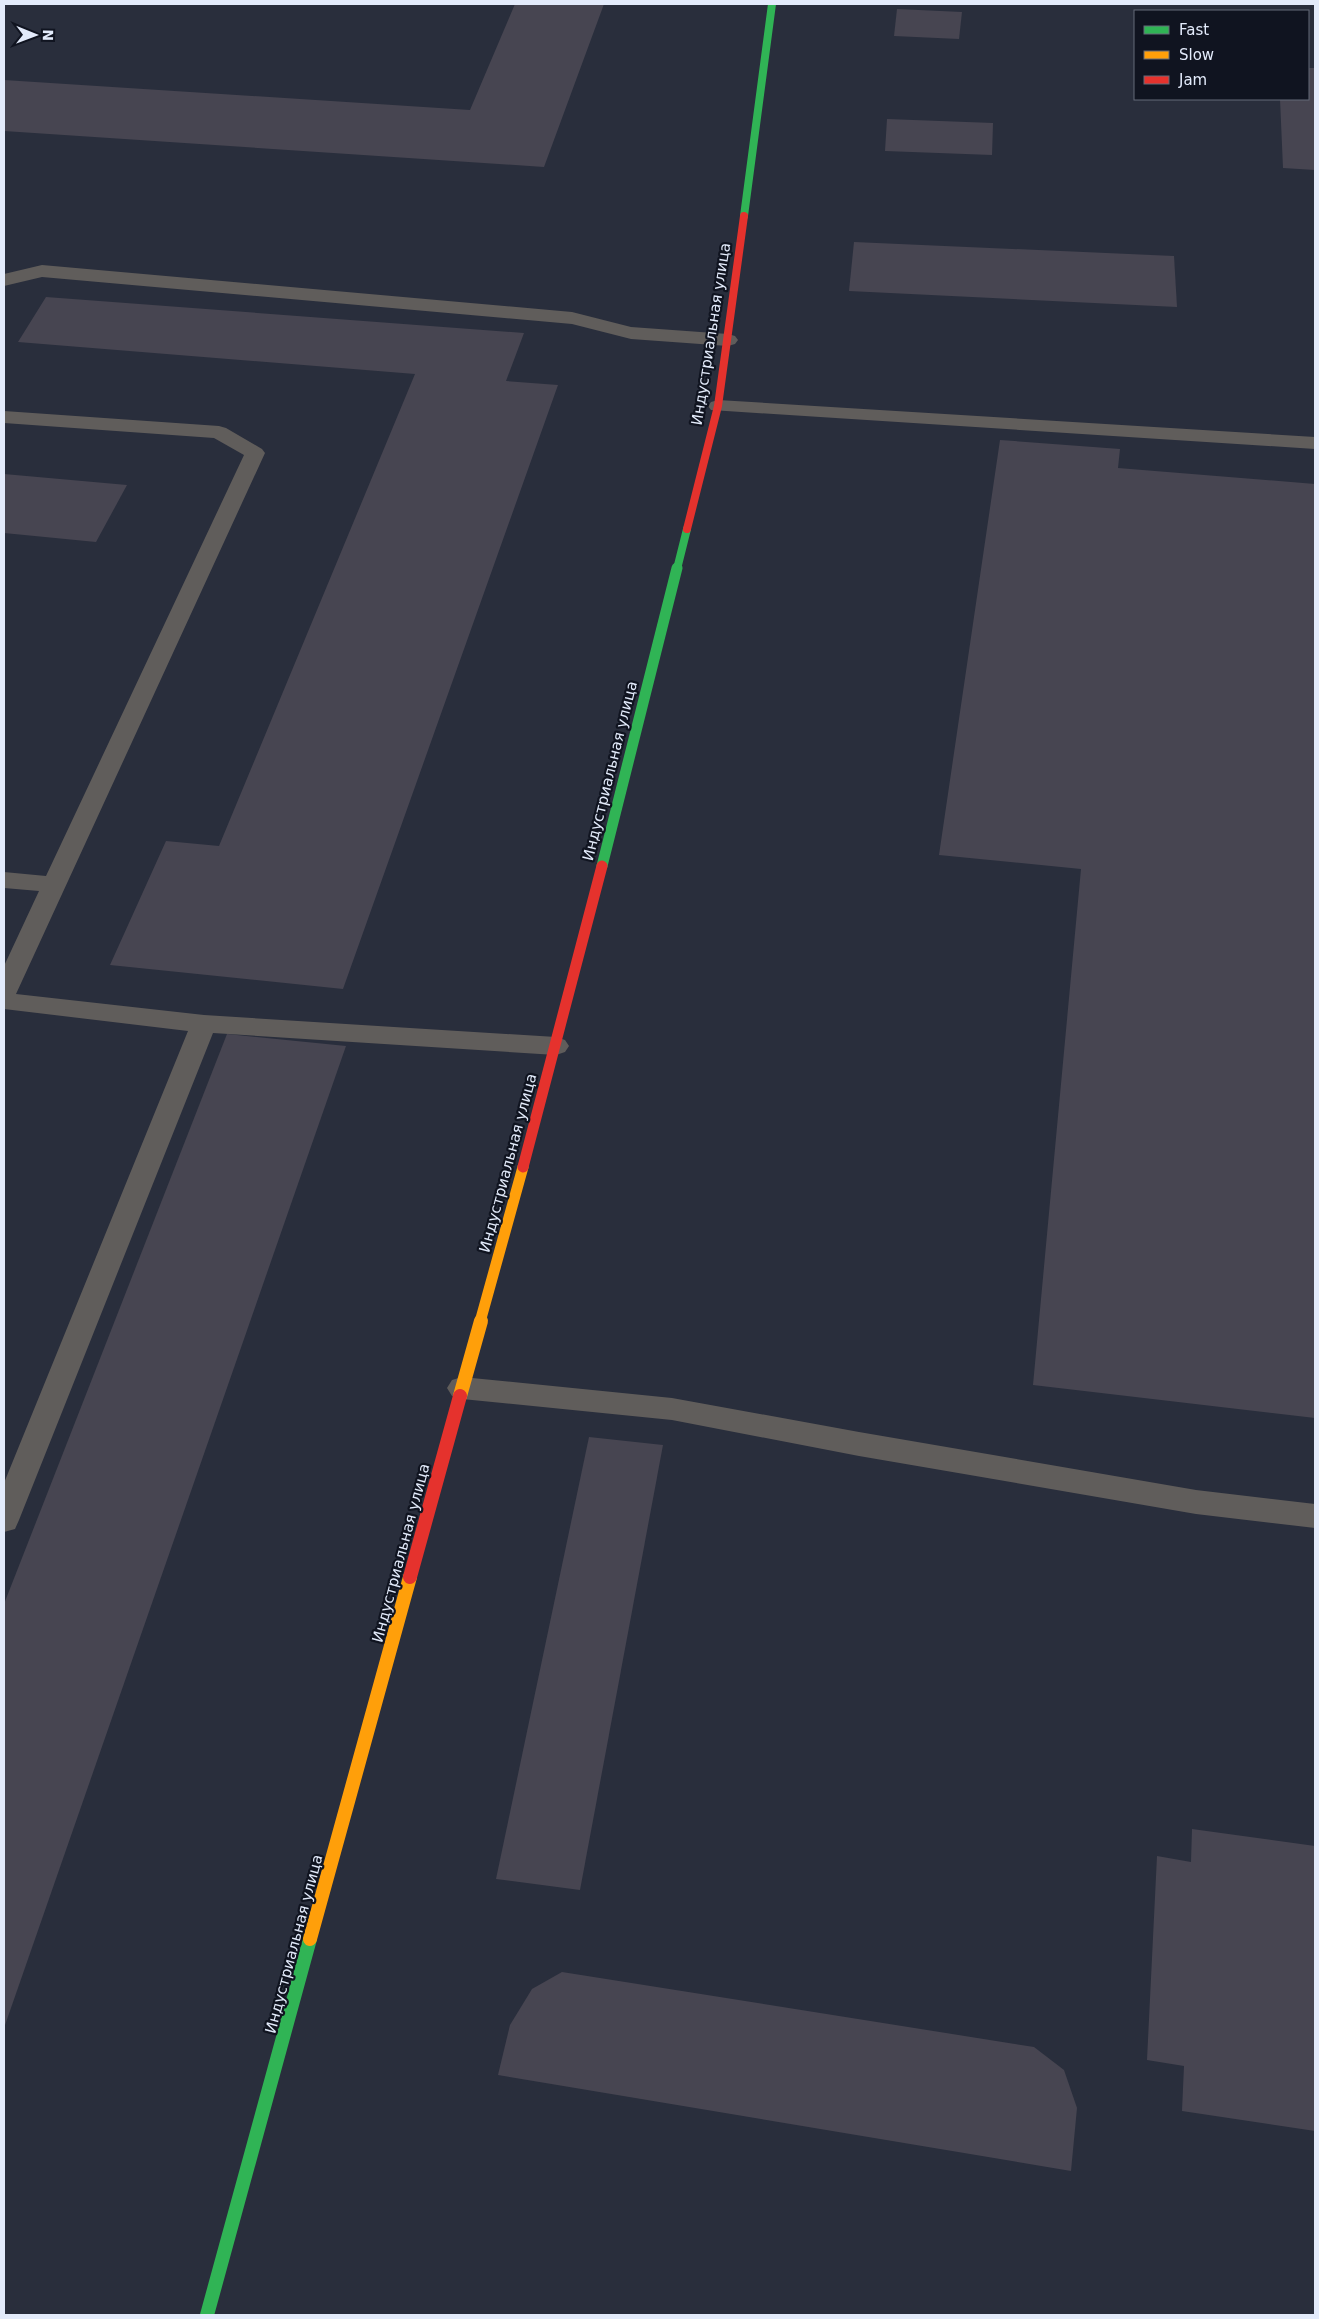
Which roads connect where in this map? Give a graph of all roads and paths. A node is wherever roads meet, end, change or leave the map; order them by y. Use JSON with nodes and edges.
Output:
{"nodes":[{"id":1,"x":772,"y":4,"type":"edge"},
{"id":2,"x":4,"y":280,"type":"edge"},
{"id":3,"x":728,"y":340,"type":"junction"},
{"id":4,"x":718,"y":406,"type":"junction"},
{"id":5,"x":4,"y":417,"type":"edge"},
{"id":6,"x":1315,"y":443,"type":"edge"},
{"id":7,"x":4,"y":880,"type":"edge"},
{"id":8,"x":54,"y":885,"type":"junction"},
{"id":9,"x":4,"y":993,"type":"edge"},
{"id":10,"x":4,"y":1001,"type":"edge"},
{"id":11,"x":204,"y":1024,"type":"junction"},
{"id":12,"x":556,"y":1046,"type":"junction"},
{"id":13,"x":462,"y":1388,"type":"junction"},
{"id":14,"x":1315,"y":1516,"type":"edge"},
{"id":15,"x":4,"y":1520,"type":"edge"},
{"id":16,"x":207,"y":2315,"type":"edge"}],
"edges":[{"from":1,"to":3,"type":"main road","name":"Индустриальная улица"},
{"from":2,"to":3,"type":"lane"},
{"from":3,"to":4,"type":"main road","name":"Индустриальная улица"},
{"from":4,"to":6,"type":"lane"},
{"from":4,"to":12,"type":"main road","name":"Индустриальная улица"},
{"from":5,"to":8,"type":"lane"},
{"from":7,"to":8,"type":"lane"},
{"from":8,"to":9,"type":"lane"},
{"from":10,"to":11,"type":"lane"},
{"from":11,"to":12,"type":"lane"},
{"from":11,"to":15,"type":"lane"},
{"from":12,"to":13,"type":"main road","name":"Индустриальная улица"},
{"from":13,"to":14,"type":"lane"},
{"from":13,"to":16,"type":"main road","name":"Индустриальная улица"}]}
